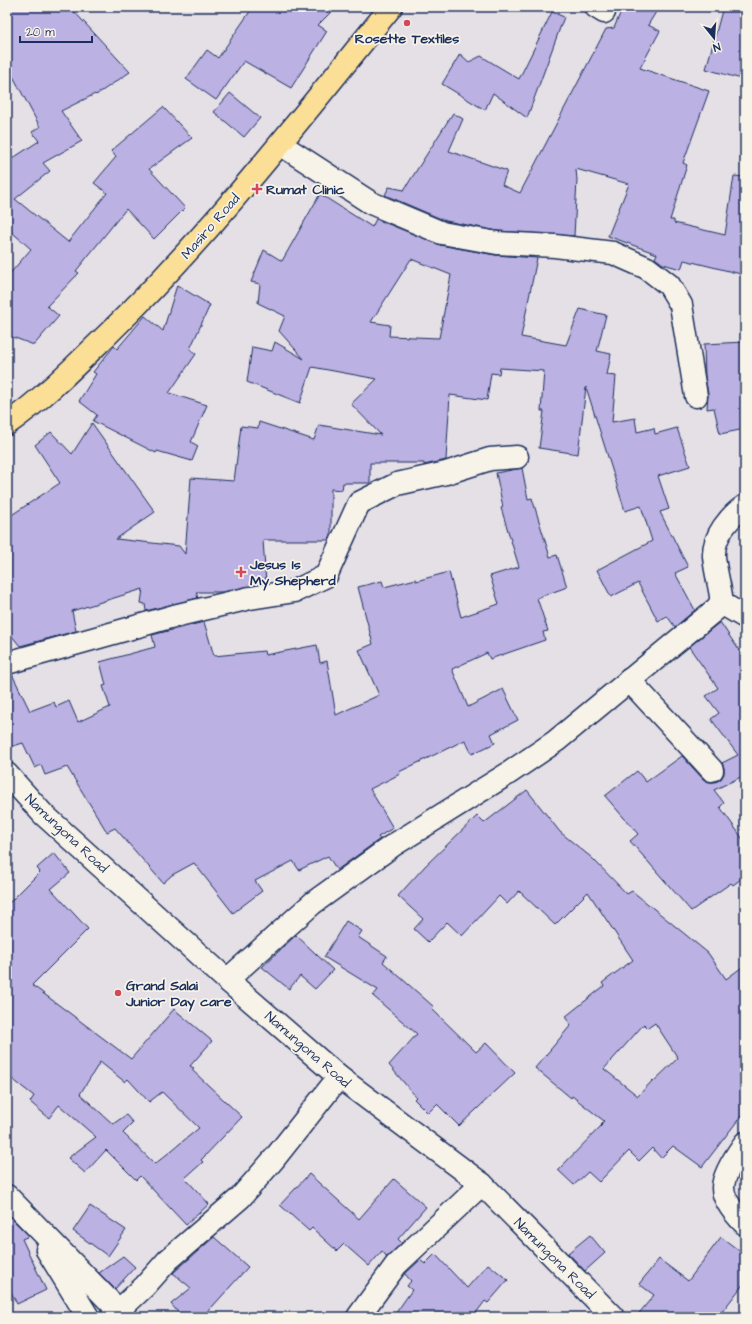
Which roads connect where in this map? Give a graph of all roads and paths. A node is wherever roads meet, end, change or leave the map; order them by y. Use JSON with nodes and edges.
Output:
{"nodes":[{"id":1,"x":391,"y":7,"type":"edge"},
{"id":2,"x":280,"y":144,"type":"junction"},
{"id":3,"x":696,"y":396,"type":"dead end"},
{"id":4,"x":7,"y":424,"type":"edge"},
{"id":5,"x":517,"y":457,"type":"dead end"},
{"id":6,"x":745,"y":506,"type":"edge"},
{"id":7,"x":721,"y":603,"type":"junction"},
{"id":8,"x":745,"y":617,"type":"edge"},
{"id":9,"x":7,"y":663,"type":"edge"},
{"id":10,"x":630,"y":680,"type":"junction"},
{"id":11,"x":712,"y":770,"type":"dead end"},
{"id":12,"x":7,"y":774,"type":"edge"},
{"id":13,"x":228,"y":980,"type":"junction"},
{"id":14,"x":339,"y":1077,"type":"junction"},
{"id":15,"x":745,"y":1143,"type":"edge"},
{"id":16,"x":482,"y":1184,"type":"junction"},
{"id":17,"x":7,"y":1196,"type":"edge"},
{"id":18,"x":745,"y":1224,"type":"edge"},
{"id":19,"x":44,"y":1245,"type":"dead end"},
{"id":20,"x":88,"y":1317,"type":"edge"},
{"id":21,"x":112,"y":1317,"type":"edge"},
{"id":22,"x":125,"y":1317,"type":"edge"},
{"id":23,"x":358,"y":1317,"type":"edge"},
{"id":24,"x":614,"y":1317,"type":"edge"}],
"edges":[{"from":1,"to":2,"type":"main road","name":"Masiro Road"},
{"from":2,"to":3,"type":"street"},
{"from":2,"to":4,"type":"main road","name":"Masiro Road"},
{"from":5,"to":9,"type":"street"},
{"from":6,"to":7,"type":"street"},
{"from":7,"to":8,"type":"street"},
{"from":7,"to":10,"type":"street"},
{"from":10,"to":11,"type":"street"},
{"from":10,"to":13,"type":"street"},
{"from":12,"to":13,"type":"street","name":"Namungona Road"},
{"from":13,"to":14,"type":"street","name":"Namungona Road"},
{"from":14,"to":16,"type":"street","name":"Namungona Road"},
{"from":14,"to":21,"type":"street"},
{"from":15,"to":18,"type":"street"},
{"from":16,"to":23,"type":"street"},
{"from":16,"to":24,"type":"street","name":"Namungona Road"},
{"from":17,"to":22,"type":"street"},
{"from":19,"to":20,"type":"street"}]}
